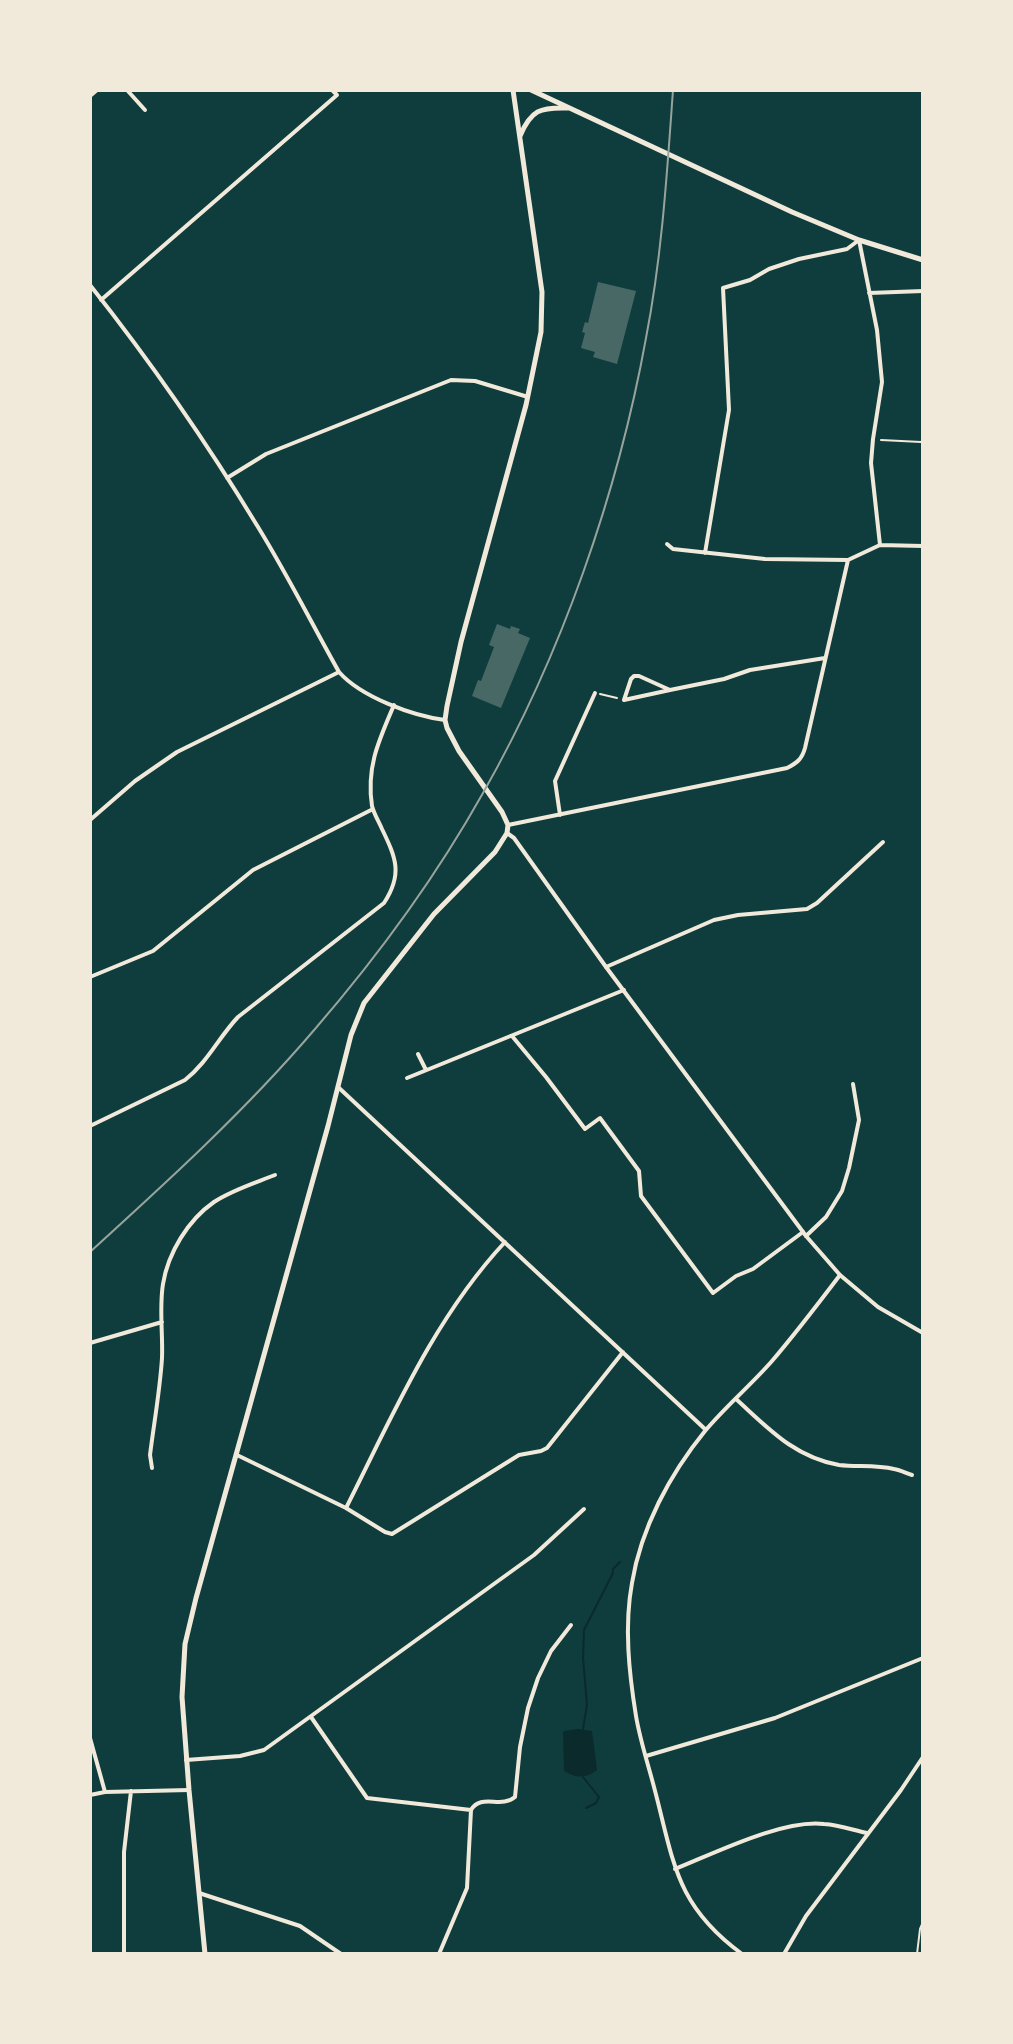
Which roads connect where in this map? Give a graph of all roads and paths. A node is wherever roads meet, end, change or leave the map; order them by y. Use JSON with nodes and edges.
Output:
{"nodes":[{"id":1,"x":97,"y":90,"type":"edge"},
{"id":2,"x":127,"y":90,"type":"edge"},
{"id":3,"x":332,"y":90,"type":"edge"},
{"id":4,"x":513,"y":90,"type":"edge"},
{"id":5,"x":531,"y":90,"type":"edge"},
{"id":6,"x":90,"y":96,"type":"edge"},
{"id":7,"x":573,"y":109,"type":"junction"},
{"id":8,"x":145,"y":110,"type":"dead end"},
{"id":9,"x":519,"y":136,"type":"junction"},
{"id":10,"x":859,"y":240,"type":"junction"},
{"id":11,"x":923,"y":260,"type":"edge"},
{"id":12,"x":90,"y":285,"type":"edge"},
{"id":13,"x":923,"y":291,"type":"edge"},
{"id":14,"x":869,"y":293,"type":"junction"},
{"id":15,"x":101,"y":300,"type":"junction"},
{"id":16,"x":528,"y":397,"type":"junction"},
{"id":17,"x":873,"y":439,"type":"junction"},
{"id":18,"x":923,"y":440,"type":"edge"},
{"id":19,"x":227,"y":478,"type":"junction"},
{"id":20,"x":667,"y":544,"type":"dead end"},
{"id":21,"x":880,"y":545,"type":"junction"},
{"id":22,"x":923,"y":546,"type":"edge"},
{"id":23,"x":705,"y":553,"type":"junction"},
{"id":24,"x":848,"y":560,"type":"junction"},
{"id":25,"x":825,"y":658,"type":"junction"},
{"id":26,"x":339,"y":672,"type":"junction"},
{"id":27,"x":670,"y":690,"type":"junction"},
{"id":28,"x":595,"y":693,"type":"joint"},
{"id":29,"x":624,"y":700,"type":"junction"},
{"id":30,"x":394,"y":705,"type":"junction"},
{"id":31,"x":445,"y":720,"type":"junction"},
{"id":32,"x":373,"y":809,"type":"junction"},
{"id":33,"x":560,"y":815,"type":"junction"},
{"id":34,"x":90,"y":820,"type":"edge"},
{"id":35,"x":508,"y":825,"type":"junction"},
{"id":36,"x":507,"y":833,"type":"junction"},
{"id":37,"x":883,"y":842,"type":"dead end"},
{"id":38,"x":606,"y":967,"type":"junction"},
{"id":39,"x":90,"y":977,"type":"edge"},
{"id":40,"x":624,"y":990,"type":"junction"},
{"id":41,"x":512,"y":1036,"type":"junction"},
{"id":42,"x":418,"y":1054,"type":"dead end"},
{"id":43,"x":426,"y":1070,"type":"junction"},
{"id":44,"x":407,"y":1078,"type":"dead end"},
{"id":45,"x":853,"y":1084,"type":"dead end"},
{"id":46,"x":338,"y":1087,"type":"junction"},
{"id":47,"x":90,"y":1126,"type":"edge"},
{"id":48,"x":275,"y":1175,"type":"dead end"},
{"id":49,"x":804,"y":1234,"type":"junction"},
{"id":50,"x":505,"y":1242,"type":"junction"},
{"id":51,"x":840,"y":1275,"type":"junction"},
{"id":52,"x":162,"y":1322,"type":"junction"},
{"id":53,"x":923,"y":1333,"type":"edge"},
{"id":54,"x":90,"y":1343,"type":"edge"},
{"id":55,"x":623,"y":1352,"type":"junction"},
{"id":56,"x":736,"y":1399,"type":"junction"},
{"id":57,"x":706,"y":1430,"type":"junction"},
{"id":58,"x":237,"y":1455,"type":"junction"},
{"id":59,"x":152,"y":1468,"type":"dead end"},
{"id":60,"x":912,"y":1475,"type":"dead end"},
{"id":61,"x":346,"y":1508,"type":"junction"},
{"id":62,"x":584,"y":1509,"type":"dead end"},
{"id":63,"x":571,"y":1625,"type":"dead end"},
{"id":64,"x":923,"y":1658,"type":"edge"},
{"id":65,"x":311,"y":1717,"type":"junction"},
{"id":66,"x":90,"y":1738,"type":"edge"},
{"id":67,"x":646,"y":1756,"type":"junction"},
{"id":68,"x":923,"y":1757,"type":"edge"},
{"id":69,"x":186,"y":1760,"type":"junction"},
{"id":70,"x":189,"y":1790,"type":"junction"},
{"id":71,"x":131,"y":1791,"type":"junction"},
{"id":72,"x":105,"y":1792,"type":"junction"},
{"id":73,"x":90,"y":1795,"type":"edge"},
{"id":74,"x":471,"y":1810,"type":"junction"},
{"id":75,"x":869,"y":1833,"type":"junction"},
{"id":76,"x":675,"y":1869,"type":"junction"},
{"id":77,"x":199,"y":1893,"type":"junction"},
{"id":78,"x":923,"y":1922,"type":"edge"},
{"id":79,"x":124,"y":1954,"type":"edge"},
{"id":80,"x":205,"y":1954,"type":"edge"},
{"id":81,"x":341,"y":1954,"type":"edge"},
{"id":82,"x":439,"y":1954,"type":"edge"},
{"id":83,"x":742,"y":1954,"type":"edge"},
{"id":84,"x":784,"y":1954,"type":"edge"},
{"id":85,"x":917,"y":1954,"type":"edge"}],
"edges":[{"from":1,"to":6,"type":"street"},
{"from":2,"to":8,"type":"street"},
{"from":3,"to":15,"type":"street"},
{"from":4,"to":9,"type":"main road"},
{"from":5,"to":7,"type":"main road"},
{"from":7,"to":9,"type":"main road"},
{"from":7,"to":10,"type":"main road"},
{"from":9,"to":16,"type":"main road"},
{"from":10,"to":11,"type":"main road"},
{"from":10,"to":14,"type":"street"},
{"from":10,"to":23,"type":"street"},
{"from":12,"to":15,"type":"street"},
{"from":13,"to":14,"type":"street"},
{"from":14,"to":17,"type":"street"},
{"from":15,"to":19,"type":"street"},
{"from":16,"to":19,"type":"street"},
{"from":16,"to":31,"type":"main road"},
{"from":17,"to":18,"type":"path"},
{"from":17,"to":21,"type":"street"},
{"from":19,"to":26,"type":"street"},
{"from":20,"to":23,"type":"street"},
{"from":21,"to":22,"type":"street"},
{"from":21,"to":24,"type":"street"},
{"from":23,"to":24,"type":"street"},
{"from":24,"to":25,"type":"street"},
{"from":25,"to":27,"type":"street"},
{"from":25,"to":33,"type":"street"},
{"from":26,"to":30,"type":"street"},
{"from":26,"to":34,"type":"street"},
{"from":27,"to":29,"type":"street"},
{"from":27,"to":29,"type":"street"},
{"from":28,"to":29,"type":"path"},
{"from":28,"to":33,"type":"street"},
{"from":30,"to":31,"type":"street"},
{"from":30,"to":32,"type":"street"},
{"from":31,"to":35,"type":"main road"},
{"from":32,"to":39,"type":"street"},
{"from":32,"to":47,"type":"street"},
{"from":33,"to":35,"type":"street"},
{"from":35,"to":36,"type":"main road"},
{"from":36,"to":38,"type":"street"},
{"from":36,"to":46,"type":"main road"},
{"from":37,"to":38,"type":"street"},
{"from":38,"to":40,"type":"street"},
{"from":40,"to":41,"type":"street"},
{"from":40,"to":49,"type":"street"},
{"from":41,"to":43,"type":"street"},
{"from":41,"to":49,"type":"street"},
{"from":42,"to":43,"type":"street"},
{"from":43,"to":44,"type":"street"},
{"from":45,"to":49,"type":"street"},
{"from":46,"to":50,"type":"street"},
{"from":46,"to":58,"type":"main road"},
{"from":48,"to":52,"type":"street"},
{"from":49,"to":51,"type":"street"},
{"from":50,"to":55,"type":"street"},
{"from":50,"to":61,"type":"street"},
{"from":51,"to":53,"type":"street"},
{"from":51,"to":56,"type":"street"},
{"from":52,"to":54,"type":"street"},
{"from":52,"to":59,"type":"street"},
{"from":55,"to":57,"type":"street"},
{"from":55,"to":61,"type":"street"},
{"from":56,"to":57,"type":"street"},
{"from":56,"to":60,"type":"street"},
{"from":57,"to":67,"type":"street"},
{"from":58,"to":61,"type":"street"},
{"from":58,"to":69,"type":"main road"},
{"from":62,"to":65,"type":"street"},
{"from":63,"to":74,"type":"street"},
{"from":64,"to":67,"type":"street"},
{"from":65,"to":69,"type":"street"},
{"from":65,"to":74,"type":"street"},
{"from":66,"to":72,"type":"street"},
{"from":67,"to":76,"type":"street"},
{"from":68,"to":75,"type":"street"},
{"from":69,"to":70,"type":"main road"},
{"from":70,"to":71,"type":"street"},
{"from":70,"to":77,"type":"main road"},
{"from":71,"to":72,"type":"street"},
{"from":71,"to":79,"type":"street"},
{"from":72,"to":73,"type":"street"},
{"from":74,"to":82,"type":"street"},
{"from":75,"to":76,"type":"street"},
{"from":75,"to":84,"type":"street"},
{"from":76,"to":83,"type":"street"},
{"from":77,"to":80,"type":"main road"},
{"from":77,"to":81,"type":"street"},
{"from":78,"to":85,"type":"lane"}]}
